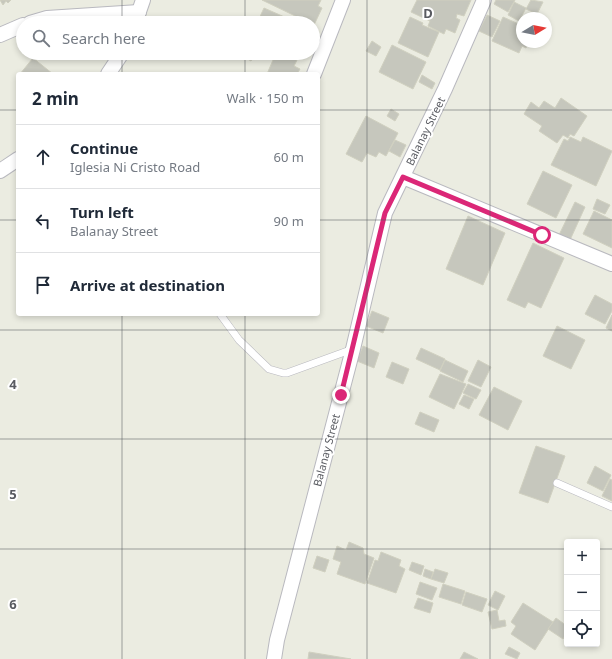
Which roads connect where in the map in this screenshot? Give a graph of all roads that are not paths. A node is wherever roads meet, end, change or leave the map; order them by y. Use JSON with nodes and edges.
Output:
{"nodes":[{"id":1,"x":343,"y":0,"type":"edge"},
{"id":2,"x":484,"y":0,"type":"edge"},
{"id":3,"x":139,"y":12,"type":"edge"},
{"id":4,"x":78,"y":16,"type":"edge"},
{"id":5,"x":16,"y":28,"type":"edge"},
{"id":6,"x":0,"y":35,"type":"edge"},
{"id":7,"x":320,"y":59,"type":"edge"},
{"id":8,"x":117,"y":60,"type":"edge"},
{"id":9,"x":319,"y":60,"type":"edge"},
{"id":10,"x":109,"y":72,"type":"edge"},
{"id":11,"x":315,"y":72,"type":"edge"},
{"id":12,"x":16,"y":160,"type":"edge"},
{"id":13,"x":0,"y":171,"type":"edge"},
{"id":14,"x":403,"y":177,"type":"junction"},
{"id":15,"x":612,"y":264,"type":"edge"},
{"id":16,"x":222,"y":316,"type":"edge"},
{"id":17,"x":353,"y":349,"type":"junction"},
{"id":18,"x":557,"y":483,"type":"dead end"},
{"id":19,"x":612,"y":507,"type":"edge"},
{"id":20,"x":274,"y":659,"type":"edge"}],
"edges":[{"from":1,"to":7,"type":"street"},
{"from":2,"to":14,"type":"street","name":"Balanay Street"},
{"from":3,"to":4,"type":"street"},
{"from":5,"to":6,"type":"street"},
{"from":8,"to":10,"type":"street"},
{"from":9,"to":11,"type":"street"},
{"from":12,"to":13,"type":"street"},
{"from":14,"to":15,"type":"street"},
{"from":14,"to":17,"type":"street","name":"Balanay Street"},
{"from":16,"to":17,"type":"lane"},
{"from":17,"to":20,"type":"street","name":"Balanay Street"},
{"from":18,"to":19,"type":"lane"}]}
